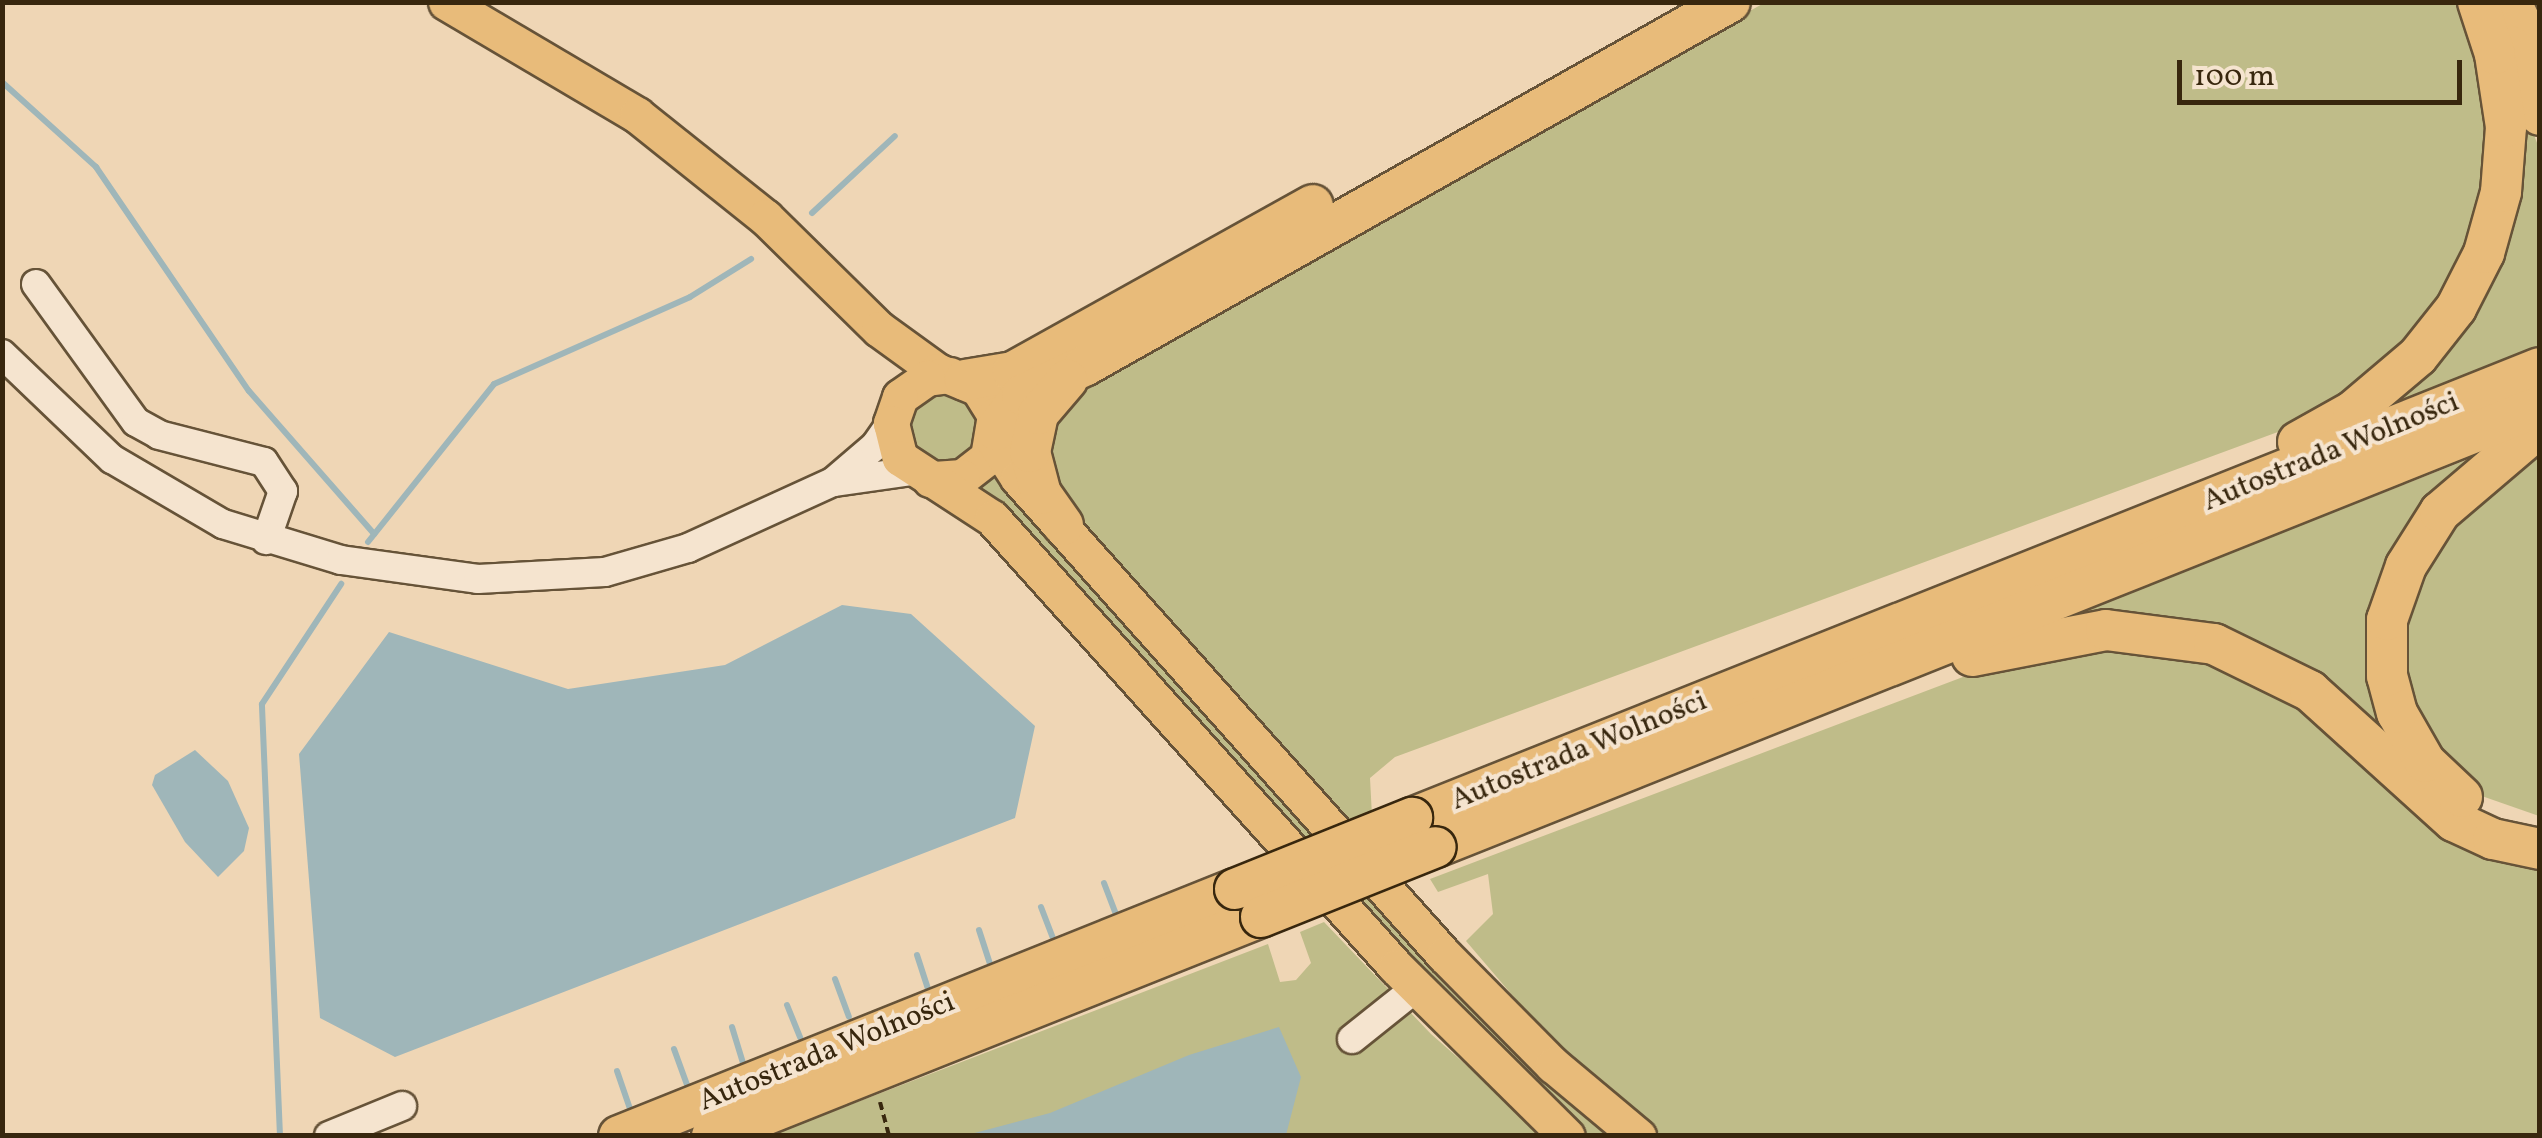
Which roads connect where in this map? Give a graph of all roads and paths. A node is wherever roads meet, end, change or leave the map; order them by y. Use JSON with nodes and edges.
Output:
{"nodes":[{"id":1,"x":446,"y":2,"type":"edge"},
{"id":2,"x":1674,"y":2,"type":"edge"},
{"id":3,"x":1730,"y":2,"type":"edge"},
{"id":4,"x":2478,"y":2,"type":"edge"},
{"id":5,"x":2489,"y":2,"type":"edge"},
{"id":6,"x":2511,"y":2,"type":"edge"},
{"id":7,"x":2540,"y":64,"type":"edge"},
{"id":8,"x":2540,"y":115,"type":"edge"},
{"id":9,"x":36,"y":284,"type":"dead end"},
{"id":10,"x":879,"y":329,"type":"junction"},
{"id":11,"x":2,"y":354,"type":"edge"},
{"id":12,"x":1086,"y":365,"type":"junction"},
{"id":13,"x":2540,"y":368,"type":"edge"},
{"id":14,"x":957,"y":378,"type":"junction"},
{"id":15,"x":2540,"y":406,"type":"edge"},
{"id":16,"x":895,"y":410,"type":"junction"},
{"id":17,"x":2540,"y":428,"type":"edge"},
{"id":18,"x":995,"y":436,"type":"junction"},
{"id":19,"x":920,"y":475,"type":"junction"},
{"id":20,"x":833,"y":482,"type":"junction"},
{"id":21,"x":1063,"y":525,"type":"junction"},
{"id":22,"x":266,"y":540,"type":"junction"},
{"id":23,"x":2020,"y":575,"type":"junction"},
{"id":24,"x":1768,"y":716,"type":"junction"},
{"id":25,"x":2540,"y":827,"type":"edge"},
{"id":26,"x":1424,"y":833,"type":"junction"},
{"id":27,"x":2540,"y":849,"type":"edge"},
{"id":28,"x":1248,"y":903,"type":"junction"},
{"id":29,"x":1416,"y":988,"type":"junction"},
{"id":30,"x":1352,"y":1039,"type":"dead end"},
{"id":31,"x":879,"y":1098,"type":"dead end"},
{"id":32,"x":402,"y":1106,"type":"dead end"},
{"id":33,"x":329,"y":1136,"type":"edge"},
{"id":34,"x":619,"y":1136,"type":"edge"},
{"id":35,"x":712,"y":1136,"type":"edge"},
{"id":36,"x":890,"y":1136,"type":"edge"},
{"id":37,"x":1567,"y":1136,"type":"edge"},
{"id":38,"x":1638,"y":1136,"type":"edge"}],
"edges":[{"from":1,"to":10,"type":"main road"},
{"from":2,"to":14,"type":"highway"},
{"from":3,"to":12,"type":"highway"},
{"from":4,"to":23,"type":"highway"},
{"from":5,"to":8,"type":"highway"},
{"from":6,"to":7,"type":"highway"},
{"from":9,"to":22,"type":"street"},
{"from":10,"to":14,"type":"main road"},
{"from":10,"to":16,"type":"main road"},
{"from":11,"to":22,"type":"street"},
{"from":12,"to":18,"type":"highway"},
{"from":12,"to":21,"type":"highway"},
{"from":13,"to":23,"type":"highway","name":"Autostrada Wolności"},
{"from":14,"to":16,"type":"main road"},
{"from":14,"to":18,"type":"main road"},
{"from":15,"to":24,"type":"highway","name":"Autostrada Wolności"},
{"from":16,"to":19,"type":"main road"},
{"from":16,"to":20,"type":"street"},
{"from":17,"to":25,"type":"highway"},
{"from":18,"to":19,"type":"main road"},
{"from":18,"to":21,"type":"main road"},
{"from":19,"to":20,"type":"street"},
{"from":19,"to":29,"type":"main road"},
{"from":20,"to":22,"type":"street"},
{"from":21,"to":38,"type":"main road"},
{"from":23,"to":26,"type":"highway","name":"Autostrada Wolności"},
{"from":24,"to":26,"type":"highway","name":"Autostrada Wolności"},
{"from":24,"to":27,"type":"highway"},
{"from":26,"to":28,"type":"highway","name":"Autostrada Wolności","bridge":true},
{"from":28,"to":34,"type":"highway","name":"Autostrada Wolności"},
{"from":28,"to":35,"type":"highway","name":"Autostrada Wolności"},
{"from":29,"to":30,"type":"street"},
{"from":29,"to":37,"type":"main road"},
{"from":31,"to":36,"type":"path"},
{"from":32,"to":33,"type":"street"}]}
